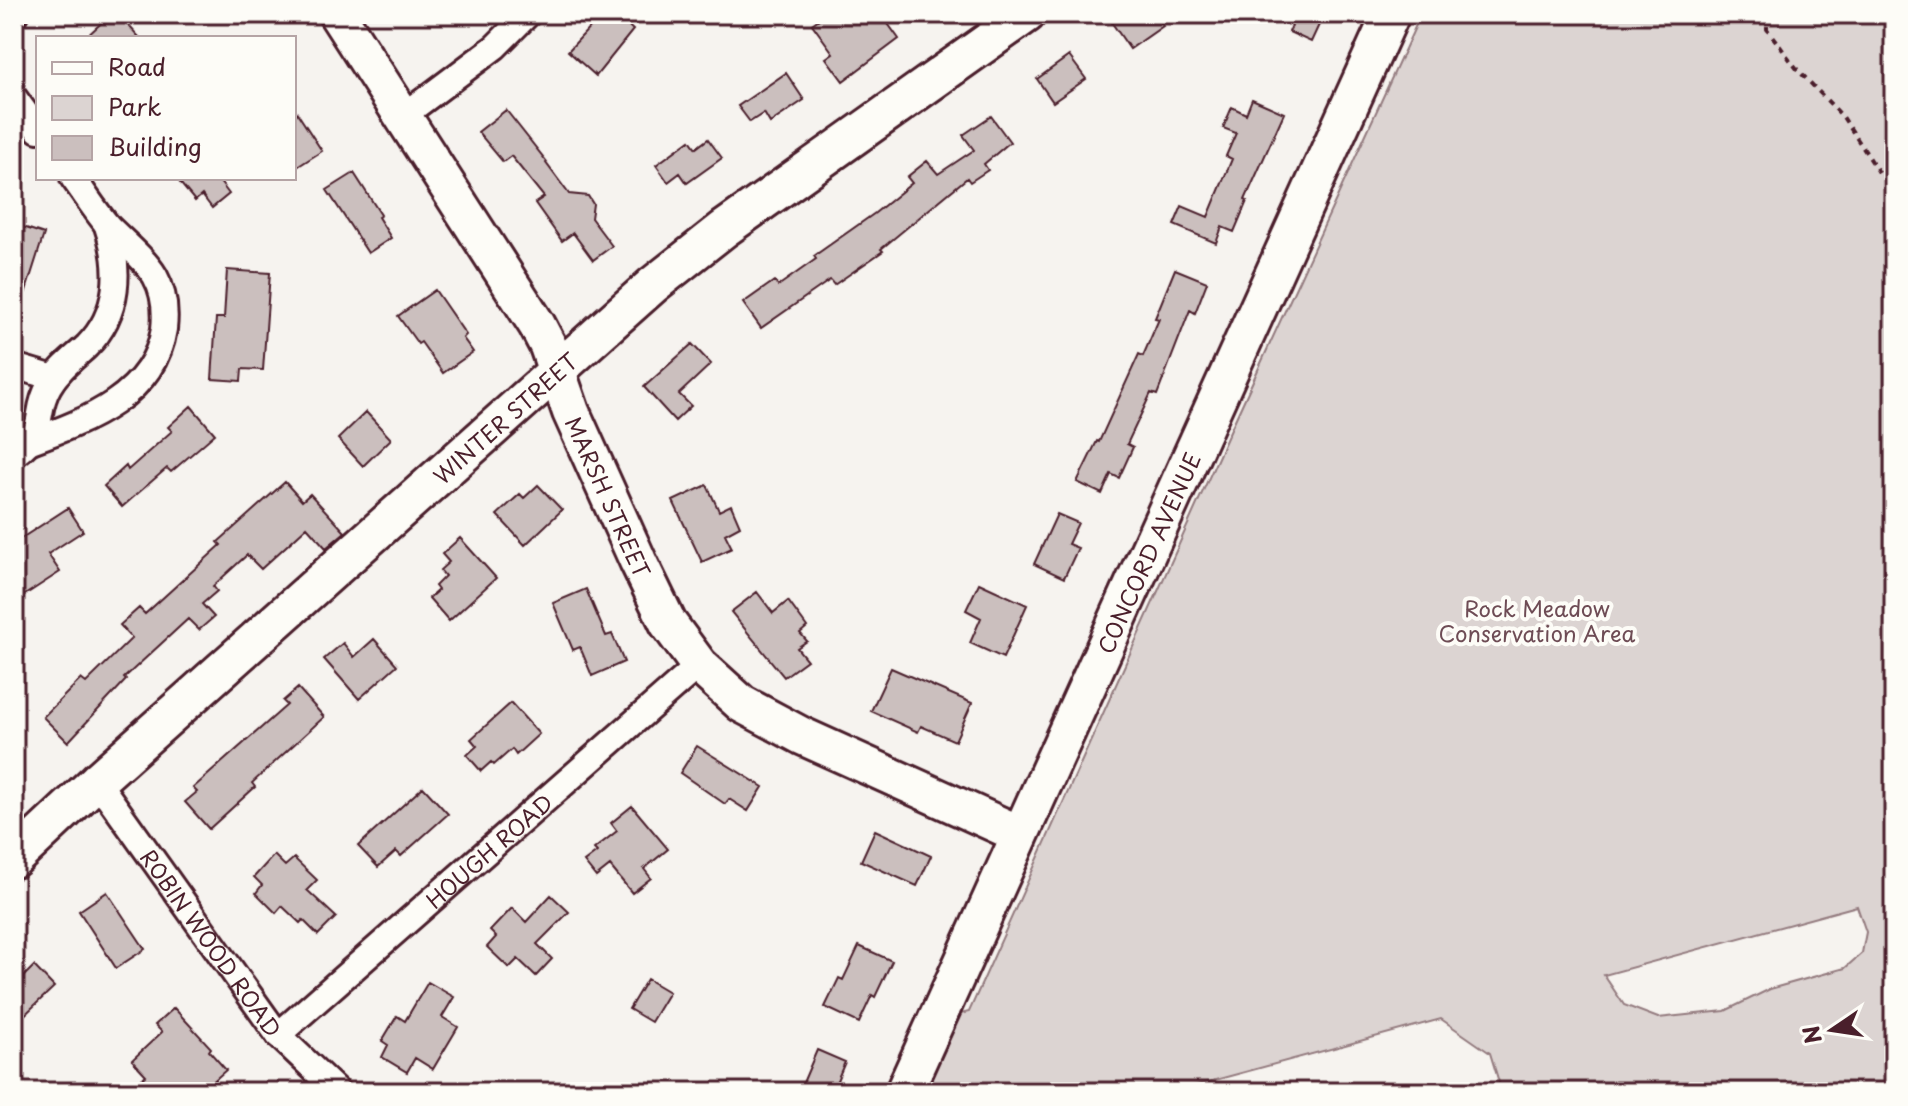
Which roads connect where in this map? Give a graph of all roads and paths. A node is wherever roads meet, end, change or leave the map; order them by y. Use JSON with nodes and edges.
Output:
{"nodes":[{"id":1,"x":337,"y":14,"type":"edge"},
{"id":2,"x":528,"y":14,"type":"edge"},
{"id":3,"x":1027,"y":14,"type":"edge"},
{"id":4,"x":1391,"y":14,"type":"edge"},
{"id":5,"x":1767,"y":14,"type":"edge"},
{"id":6,"x":14,"y":97,"type":"edge"},
{"id":7,"x":403,"y":116,"type":"junction"},
{"id":8,"x":36,"y":127,"type":"edge"},
{"id":9,"x":1894,"y":178,"type":"edge"},
{"id":10,"x":74,"y":180,"type":"edge"},
{"id":11,"x":106,"y":223,"type":"junction"},
{"id":12,"x":14,"y":366,"type":"edge"},
{"id":13,"x":556,"y":369,"type":"junction"},
{"id":14,"x":54,"y":378,"type":"junction"},
{"id":15,"x":23,"y":448,"type":"edge"},
{"id":16,"x":699,"y":665,"type":"junction"},
{"id":17,"x":97,"y":781,"type":"junction"},
{"id":18,"x":1019,"y":834,"type":"junction"},
{"id":19,"x":14,"y":859,"type":"edge"},
{"id":20,"x":278,"y":1035,"type":"junction"},
{"id":21,"x":338,"y":1092,"type":"edge"},
{"id":22,"x":904,"y":1092,"type":"edge"}],
"edges":[{"from":1,"to":7,"type":"main road","name":"MARSH STREET"},
{"from":2,"to":7,"type":"street"},
{"from":3,"to":13,"type":"main road","name":"WINTER STREET"},
{"from":4,"to":18,"type":"main road","name":"CONCORD AVENUE"},
{"from":5,"to":9,"type":"path"},
{"from":6,"to":8,"type":"street"},
{"from":7,"to":13,"type":"main road","name":"MARSH STREET"},
{"from":10,"to":11,"type":"street"},
{"from":11,"to":14,"type":"street"},
{"from":11,"to":15,"type":"street"},
{"from":12,"to":14,"type":"street"},
{"from":13,"to":16,"type":"main road","name":"MARSH STREET"},
{"from":13,"to":17,"type":"main road","name":"WINTER STREET"},
{"from":14,"to":15,"type":"street"},
{"from":16,"to":18,"type":"main road","name":"MARSH STREET"},
{"from":16,"to":20,"type":"street","name":"HOUGH ROAD"},
{"from":17,"to":19,"type":"main road","name":"WINTER STREET"},
{"from":17,"to":20,"type":"street","name":"ROBIN WOOD ROAD"},
{"from":18,"to":22,"type":"main road","name":"CONCORD AVENUE"},
{"from":20,"to":21,"type":"street","name":"ROBIN WOOD ROAD"}]}
